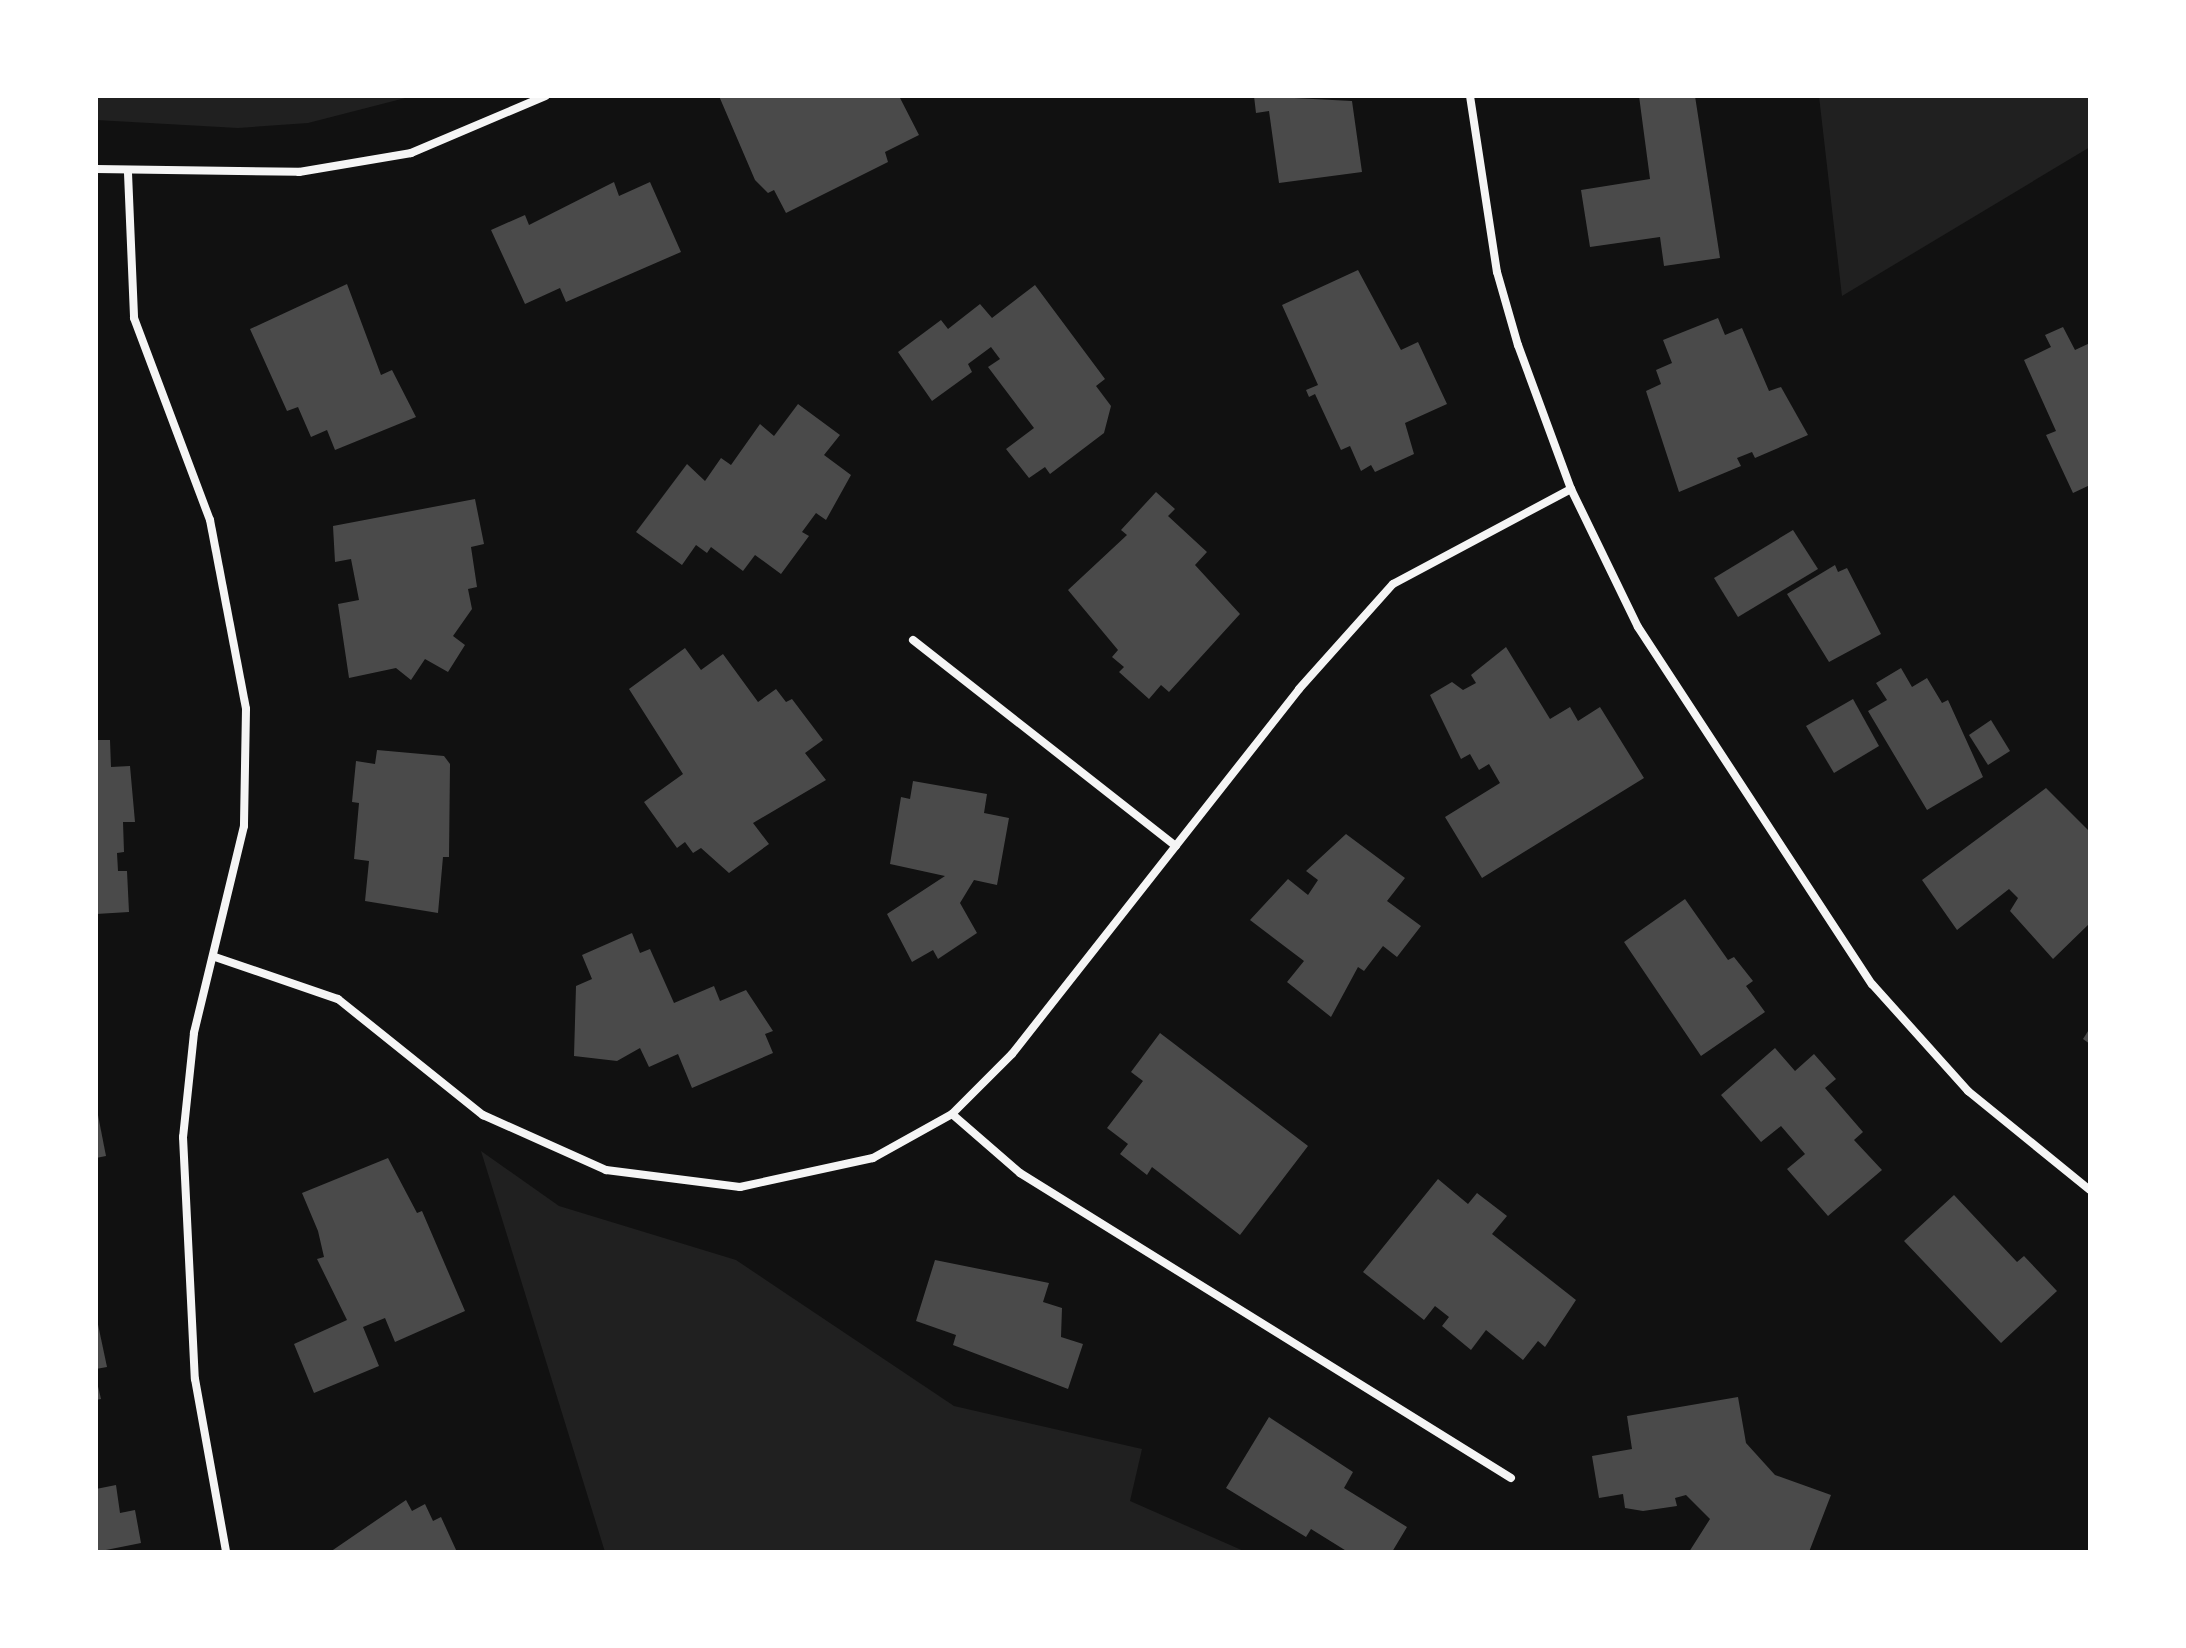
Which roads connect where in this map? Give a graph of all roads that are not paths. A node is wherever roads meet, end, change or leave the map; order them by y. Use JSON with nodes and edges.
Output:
{"nodes":[{"id":1,"x":545,"y":96,"type":"edge"},
{"id":2,"x":1470,"y":96,"type":"edge"},
{"id":3,"x":96,"y":169,"type":"edge"},
{"id":4,"x":128,"y":173,"type":"junction"},
{"id":5,"x":1571,"y":489,"type":"junction"},
{"id":6,"x":913,"y":640,"type":"dead end"},
{"id":7,"x":1176,"y":846,"type":"junction"},
{"id":8,"x":215,"y":957,"type":"junction"},
{"id":9,"x":952,"y":1114,"type":"junction"},
{"id":10,"x":2090,"y":1190,"type":"edge"},
{"id":11,"x":1511,"y":1478,"type":"dead end"},
{"id":12,"x":226,"y":1552,"type":"edge"}],
"edges":[{"from":1,"to":4,"type":"street"},
{"from":2,"to":5,"type":"street"},
{"from":3,"to":4,"type":"street"},
{"from":4,"to":8,"type":"street"},
{"from":5,"to":7,"type":"street"},
{"from":5,"to":10,"type":"street"},
{"from":6,"to":7,"type":"street"},
{"from":7,"to":9,"type":"street"},
{"from":8,"to":9,"type":"street"},
{"from":8,"to":12,"type":"street"},
{"from":9,"to":11,"type":"street"}]}
